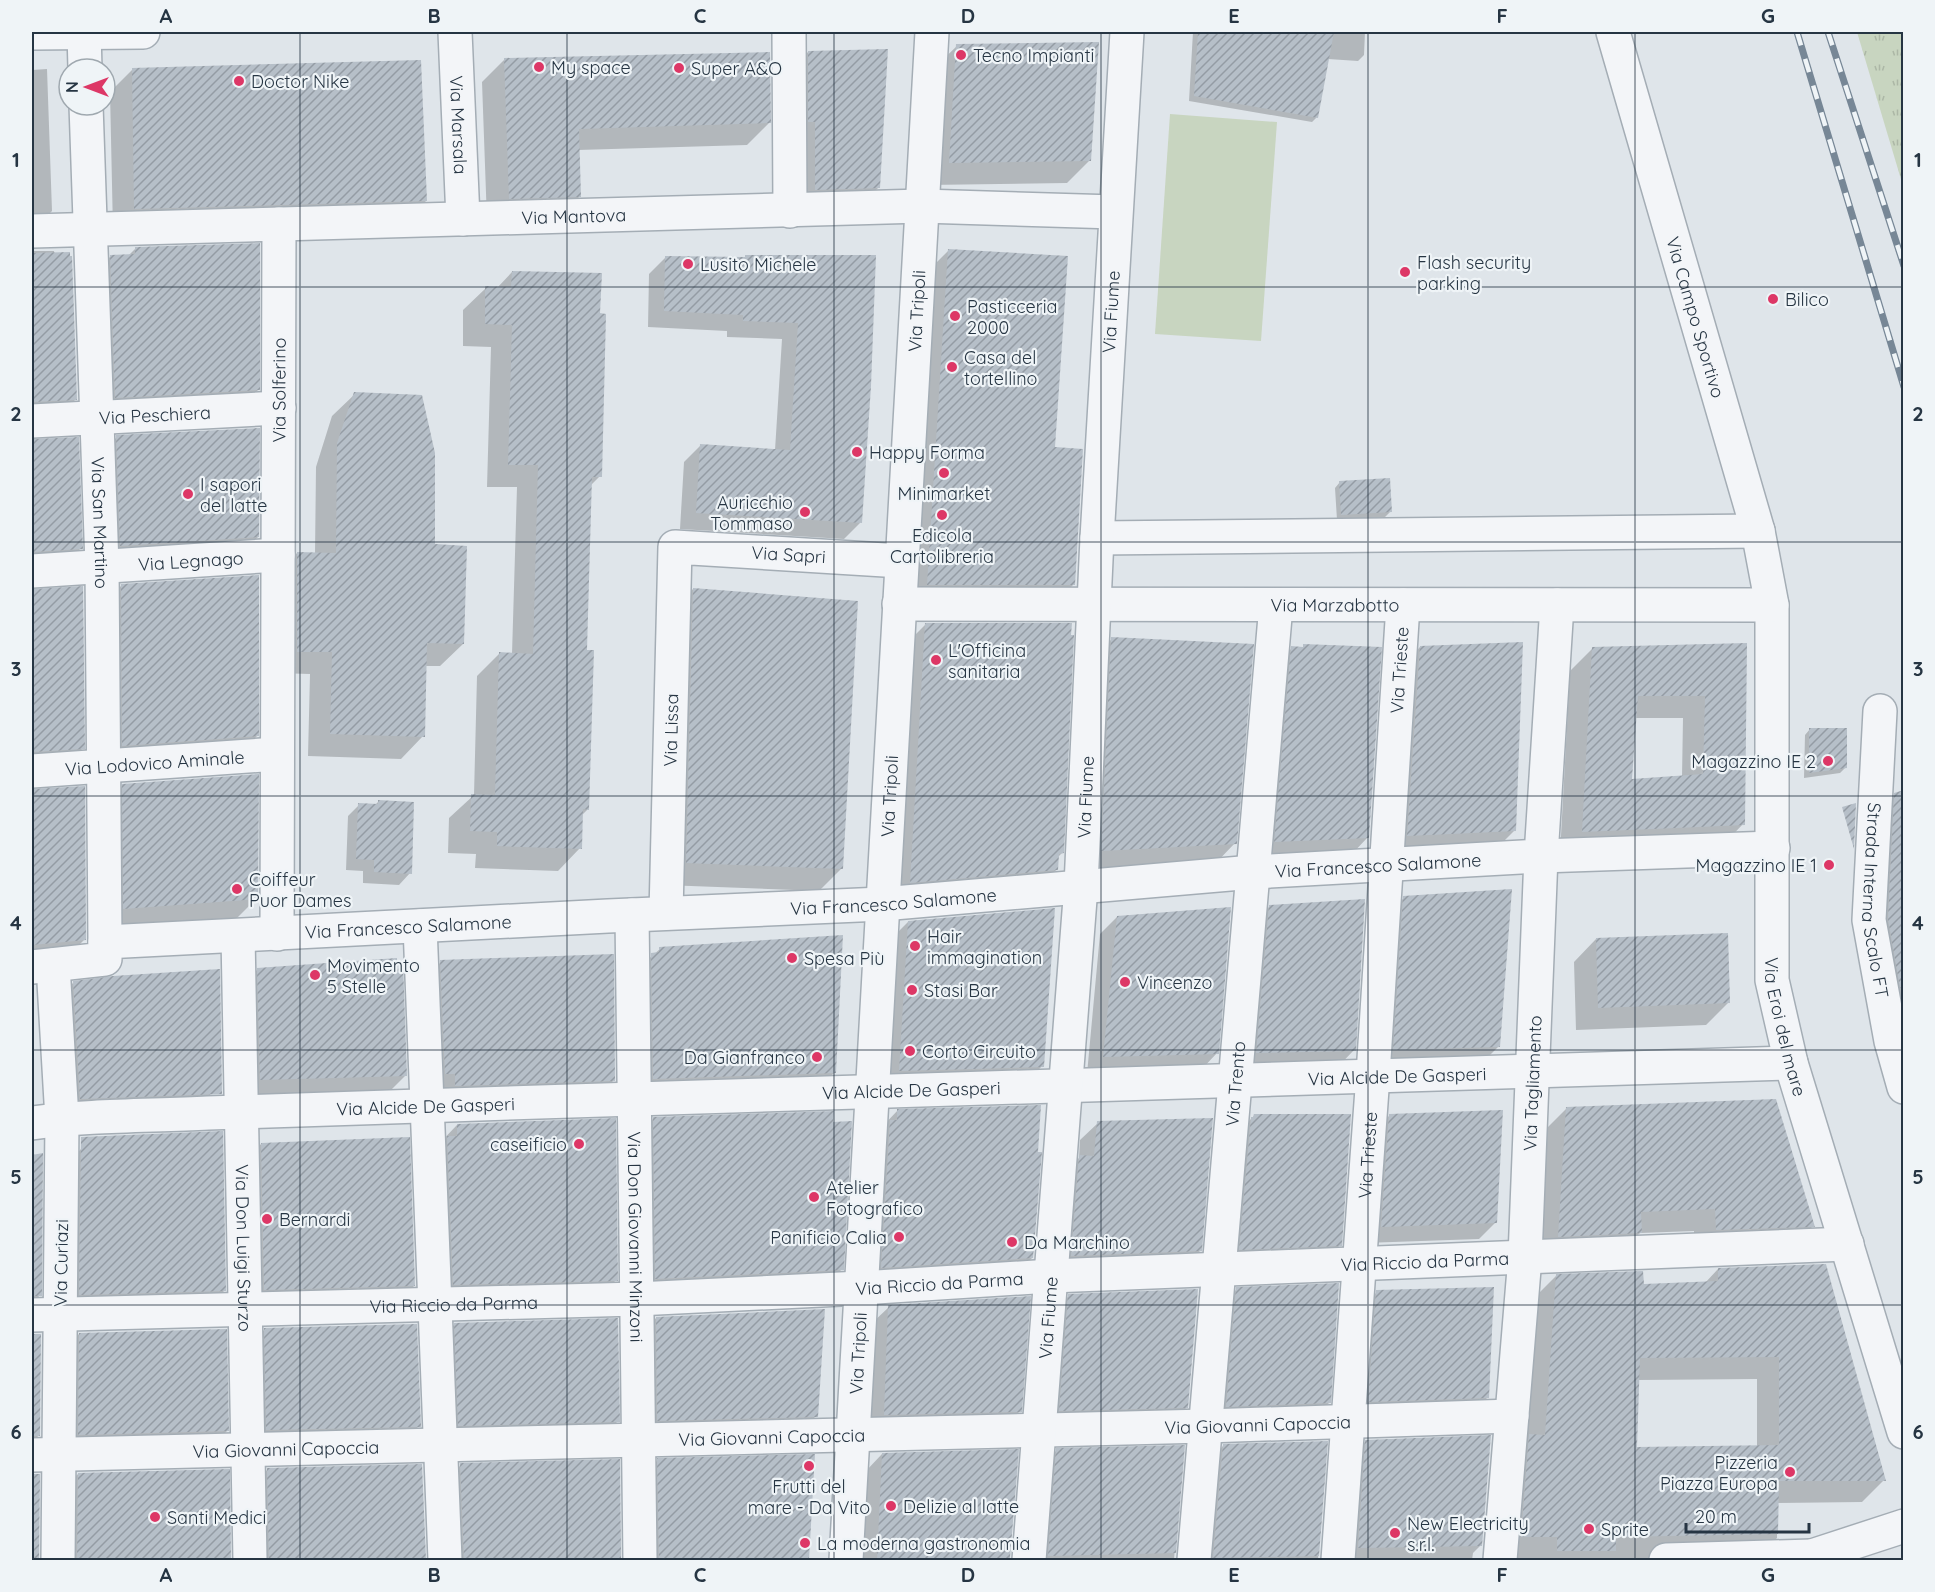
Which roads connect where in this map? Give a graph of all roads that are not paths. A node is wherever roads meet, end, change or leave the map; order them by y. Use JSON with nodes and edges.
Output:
{"nodes":[{"id":1,"x":84,"y":32,"type":"edge"},
{"id":2,"x":143,"y":32,"type":"edge"},
{"id":3,"x":455,"y":32,"type":"edge"},
{"id":4,"x":789,"y":32,"type":"edge"},
{"id":5,"x":932,"y":32,"type":"edge"},
{"id":6,"x":1127,"y":32,"type":"edge"},
{"id":7,"x":1613,"y":32,"type":"edge"},
{"id":8,"x":32,"y":33,"type":"edge"},
{"id":9,"x":85,"y":57,"type":"edge"},
{"id":10,"x":86,"y":117,"type":"edge"},
{"id":11,"x":922,"y":206,"type":"junction"},
{"id":12,"x":790,"y":211,"type":"junction"},
{"id":13,"x":1115,"y":212,"type":"junction"},
{"id":14,"x":463,"y":219,"type":"junction"},
{"id":15,"x":279,"y":224,"type":"junction"},
{"id":16,"x":91,"y":230,"type":"junction"},
{"id":17,"x":32,"y":231,"type":"edge"},
{"id":18,"x":279,"y":408,"type":"junction"},
{"id":19,"x":97,"y":417,"type":"junction"},
{"id":20,"x":32,"y":421,"type":"edge"},
{"id":21,"x":1758,"y":531,"type":"junction"},
{"id":22,"x":1097,"y":538,"type":"junction"},
{"id":23,"x":675,"y":547,"type":"joint"},
{"id":24,"x":278,"y":555,"type":"junction"},
{"id":25,"x":901,"y":561,"type":"junction"},
{"id":26,"x":102,"y":566,"type":"junction"},
{"id":27,"x":32,"y":571,"type":"edge"},
{"id":28,"x":899,"y":604,"type":"junction"},
{"id":29,"x":1276,"y":605,"type":"junction"},
{"id":30,"x":1403,"y":605,"type":"junction"},
{"id":31,"x":1557,"y":605,"type":"junction"},
{"id":32,"x":1772,"y":605,"type":"junction"},
{"id":33,"x":1095,"y":606,"type":"junction"},
{"id":34,"x":1880,"y":711,"type":"dead end"},
{"id":35,"x":277,"y":754,"type":"junction"},
{"id":36,"x":104,"y":765,"type":"junction"},
{"id":37,"x":32,"y":771,"type":"edge"},
{"id":38,"x":1773,"y":848,"type":"junction"},
{"id":39,"x":1541,"y":856,"type":"junction"},
{"id":40,"x":1386,"y":865,"type":"junction"},
{"id":41,"x":1253,"y":872,"type":"junction"},
{"id":42,"x":1081,"y":886,"type":"junction"},
{"id":43,"x":882,"y":904,"type":"junction"},
{"id":44,"x":666,"y":913,"type":"junction"},
{"id":45,"x":632,"y":915,"type":"junction"},
{"id":46,"x":420,"y":927,"type":"junction"},
{"id":47,"x":277,"y":934,"type":"junction"},
{"id":48,"x":238,"y":936,"type":"junction"},
{"id":49,"x":105,"y":942,"type":"junction"},
{"id":50,"x":42,"y":966,"type":"edge"},
{"id":51,"x":1791,"y":1064,"type":"junction"},
{"id":52,"x":1533,"y":1073,"type":"junction"},
{"id":53,"x":1373,"y":1075,"type":"junction"},
{"id":54,"x":1235,"y":1082,"type":"junction"},
{"id":55,"x":1066,"y":1086,"type":"junction"},
{"id":56,"x":1904,"y":1087,"type":"edge"},
{"id":57,"x":872,"y":1090,"type":"junction"},
{"id":58,"x":634,"y":1099,"type":"junction"},
{"id":59,"x":427,"y":1107,"type":"junction"},
{"id":60,"x":241,"y":1112,"type":"junction"},
{"id":61,"x":47,"y":1121,"type":"edge"},
{"id":62,"x":1847,"y":1244,"type":"junction"},
{"id":63,"x":1525,"y":1257,"type":"junction"},
{"id":64,"x":1359,"y":1263,"type":"junction"},
{"id":65,"x":1220,"y":1270,"type":"junction"},
{"id":66,"x":1051,"y":1276,"type":"junction"},
{"id":67,"x":861,"y":1288,"type":"junction"},
{"id":68,"x":637,"y":1299,"type":"junction"},
{"id":69,"x":435,"y":1304,"type":"junction"},
{"id":70,"x":245,"y":1310,"type":"junction"},
{"id":71,"x":46,"y":1315,"type":"edge"},
{"id":72,"x":1512,"y":1416,"type":"junction"},
{"id":73,"x":1348,"y":1421,"type":"junction"},
{"id":74,"x":1206,"y":1426,"type":"junction"},
{"id":75,"x":1040,"y":1429,"type":"junction"},
{"id":76,"x":1904,"y":1432,"type":"edge"},
{"id":77,"x":852,"y":1434,"type":"junction"},
{"id":78,"x":638,"y":1440,"type":"junction"},
{"id":79,"x":440,"y":1444,"type":"junction"},
{"id":80,"x":248,"y":1449,"type":"junction"},
{"id":81,"x":45,"y":1454,"type":"edge"},
{"id":82,"x":1904,"y":1526,"type":"edge"},
{"id":83,"x":1811,"y":1558,"type":"edge"},
{"id":84,"x":58,"y":1560,"type":"edge"},
{"id":85,"x":250,"y":1560,"type":"edge"},
{"id":86,"x":445,"y":1560,"type":"edge"},
{"id":87,"x":640,"y":1560,"type":"edge"},
{"id":88,"x":846,"y":1560,"type":"edge"},
{"id":89,"x":1029,"y":1560,"type":"edge"},
{"id":90,"x":1194,"y":1560,"type":"edge"},
{"id":91,"x":1338,"y":1560,"type":"edge"},
{"id":92,"x":1500,"y":1560,"type":"edge"},
{"id":93,"x":1666,"y":1560,"type":"edge"}],
"edges":[{"from":1,"to":2,"type":"street"},
{"from":1,"to":8,"type":"street"},
{"from":1,"to":9,"type":"street"},
{"from":3,"to":14,"type":"street","name":"Via Marsala"},
{"from":4,"to":12,"type":"street"},
{"from":5,"to":11,"type":"street","name":"Via Tripoli"},
{"from":6,"to":13,"type":"street","name":"Via Fiume"},
{"from":7,"to":21,"type":"street","name":"Via Campo Sportivo"},
{"from":10,"to":16,"type":"street","name":"Via San Martino"},
{"from":11,"to":12,"type":"street","name":"Via Mantova"},
{"from":11,"to":13,"type":"street","name":"Via Mantova"},
{"from":11,"to":25,"type":"street","name":"Via Tripoli"},
{"from":12,"to":14,"type":"street","name":"Via Mantova"},
{"from":13,"to":22,"type":"street","name":"Via Fiume"},
{"from":14,"to":15,"type":"street","name":"Via Mantova"},
{"from":15,"to":16,"type":"street","name":"Via Mantova"},
{"from":15,"to":18,"type":"street","name":"Via Solferino"},
{"from":16,"to":17,"type":"street","name":"Via Mantova"},
{"from":16,"to":19,"type":"street","name":"Via San Martino"},
{"from":18,"to":19,"type":"street","name":"Via Peschiera"},
{"from":18,"to":24,"type":"street","name":"Via Solferino"},
{"from":19,"to":20,"type":"street","name":"Via Peschiera"},
{"from":19,"to":26,"type":"street","name":"Via San Martino"},
{"from":21,"to":22,"type":"street"},
{"from":21,"to":32,"type":"street","name":"Via Campo Sportivo"},
{"from":22,"to":33,"type":"street","name":"Via Fiume"},
{"from":23,"to":25,"type":"street","name":"Via Sapri"},
{"from":23,"to":44,"type":"street","name":"Via Lissa"},
{"from":24,"to":26,"type":"street","name":"Via Legnago"},
{"from":24,"to":35,"type":"street","name":"Via Solferino"},
{"from":25,"to":28,"type":"street","name":"Via Tripoli"},
{"from":26,"to":27,"type":"street","name":"Via Legnago"},
{"from":26,"to":36,"type":"street","name":"Via San Martino"},
{"from":28,"to":33,"type":"street","name":"Via Marzabotto"},
{"from":28,"to":43,"type":"street","name":"Via Tripoli"},
{"from":29,"to":30,"type":"street","name":"Via Marzabotto"},
{"from":29,"to":33,"type":"street","name":"Via Marzabotto"},
{"from":29,"to":41,"type":"street","name":"Via Trento"},
{"from":30,"to":31,"type":"street","name":"Via Marzabotto"},
{"from":30,"to":40,"type":"street","name":"Via Trieste"},
{"from":31,"to":32,"type":"street","name":"Via Marzabotto"},
{"from":31,"to":39,"type":"street","name":"Via Tagliamento"},
{"from":32,"to":38,"type":"street","name":"Via Eroi del mare"},
{"from":33,"to":42,"type":"street","name":"Via Fiume"},
{"from":34,"to":56,"type":"street","name":"Strada Interna Scalo FT"},
{"from":35,"to":36,"type":"street","name":"Via Lodovico Aminale"},
{"from":35,"to":47,"type":"street","name":"Via Solferino"},
{"from":36,"to":37,"type":"street","name":"Via Lodovico Aminale"},
{"from":36,"to":49,"type":"street","name":"Via San Martino"},
{"from":38,"to":39,"type":"street","name":"Via Francesco Salamone"},
{"from":38,"to":51,"type":"street","name":"Via Eroi del mare"},
{"from":39,"to":40,"type":"street","name":"Via Francesco Salamone"},
{"from":39,"to":52,"type":"street","name":"Via Tagliamento"},
{"from":40,"to":41,"type":"street","name":"Via Francesco Salamone"},
{"from":40,"to":53,"type":"street","name":"Via Trieste"},
{"from":41,"to":42,"type":"street","name":"Via Francesco Salamone"},
{"from":41,"to":54,"type":"street","name":"Via Trento"},
{"from":42,"to":43,"type":"street","name":"Via Francesco Salamone"},
{"from":42,"to":55,"type":"street","name":"Via Fiume"},
{"from":43,"to":44,"type":"street","name":"Via Francesco Salamone"},
{"from":43,"to":57,"type":"street","name":"Via Tripoli"},
{"from":44,"to":45,"type":"street","name":"Via Francesco Salamone"},
{"from":45,"to":46,"type":"street","name":"Via Francesco Salamone"},
{"from":45,"to":58,"type":"street","name":"Via Don Giovanni Minzoni"},
{"from":46,"to":47,"type":"street","name":"Via Francesco Salamone"},
{"from":46,"to":59,"type":"street"},
{"from":47,"to":48,"type":"street","name":"Via Francesco Salamone"},
{"from":48,"to":49,"type":"street","name":"Via Francesco Salamone"},
{"from":48,"to":60,"type":"street","name":"Via Don Luigi Sturzo"},
{"from":49,"to":50,"type":"street"},
{"from":50,"to":61,"type":"street","name":"Via Curiazi"},
{"from":51,"to":52,"type":"street","name":"Via Alcide De Gasperi"},
{"from":51,"to":62,"type":"street","name":"Via Eroi del mare"},
{"from":52,"to":53,"type":"street","name":"Via Alcide De Gasperi"},
{"from":52,"to":63,"type":"street","name":"Via Tagliamento"},
{"from":53,"to":54,"type":"street","name":"Via Alcide De Gasperi"},
{"from":53,"to":64,"type":"street","name":"Via Trieste"},
{"from":54,"to":55,"type":"street","name":"Via Alcide De Gasperi"},
{"from":54,"to":65,"type":"street","name":"Via Trento"},
{"from":55,"to":57,"type":"street","name":"Via Alcide De Gasperi"},
{"from":55,"to":66,"type":"street","name":"Via Fiume"},
{"from":57,"to":58,"type":"street","name":"Via Alcide De Gasperi"},
{"from":57,"to":67,"type":"street","name":"Via Tripoli"},
{"from":58,"to":59,"type":"street","name":"Via Alcide De Gasperi"},
{"from":58,"to":68,"type":"street","name":"Via Don Giovanni Minzoni"},
{"from":59,"to":60,"type":"street","name":"Via Alcide De Gasperi"},
{"from":59,"to":69,"type":"street"},
{"from":60,"to":61,"type":"street","name":"Via Alcide De Gasperi"},
{"from":60,"to":70,"type":"street","name":"Via Don Luigi Sturzo"},
{"from":61,"to":71,"type":"street","name":"Via Curiazi"},
{"from":62,"to":63,"type":"street","name":"Via Riccio da Parma"},
{"from":62,"to":76,"type":"street","name":"Via Eroi del mare"},
{"from":63,"to":64,"type":"street","name":"Via Riccio da Parma"},
{"from":63,"to":72,"type":"street","name":"Via Tagliamento"},
{"from":64,"to":65,"type":"street","name":"Via Riccio da Parma"},
{"from":64,"to":73,"type":"street","name":"Via Trieste"},
{"from":65,"to":66,"type":"street","name":"Via Riccio da Parma"},
{"from":65,"to":74,"type":"street","name":"Via Trento"},
{"from":66,"to":67,"type":"street","name":"Via Riccio da Parma"},
{"from":66,"to":75,"type":"street","name":"Via Fiume"},
{"from":67,"to":68,"type":"street","name":"Via Riccio da Parma"},
{"from":67,"to":77,"type":"street","name":"Via Tripoli"},
{"from":68,"to":69,"type":"street","name":"Via Riccio da Parma"},
{"from":68,"to":78,"type":"street","name":"Via Don Giovanni Minzoni"},
{"from":69,"to":70,"type":"street","name":"Via Riccio da Parma"},
{"from":69,"to":79,"type":"street"},
{"from":70,"to":71,"type":"street","name":"Via Riccio da Parma"},
{"from":70,"to":80,"type":"street","name":"Via Don Luigi Sturzo"},
{"from":71,"to":81,"type":"street","name":"Via Curiazi"},
{"from":72,"to":73,"type":"street","name":"Via Giovanni Capoccia"},
{"from":72,"to":92,"type":"street","name":"Via Tagliamento"},
{"from":73,"to":74,"type":"street","name":"Via Giovanni Capoccia"},
{"from":73,"to":91,"type":"street","name":"Via Trieste"},
{"from":74,"to":75,"type":"street","name":"Via Giovanni Capoccia"},
{"from":74,"to":90,"type":"street","name":"Via Trento"},
{"from":75,"to":77,"type":"street","name":"Via Giovanni Capoccia"},
{"from":75,"to":89,"type":"street","name":"Via Fiume"},
{"from":77,"to":78,"type":"street","name":"Via Giovanni Capoccia"},
{"from":77,"to":88,"type":"street","name":"Via Tripoli"},
{"from":78,"to":79,"type":"street","name":"Via Giovanni Capoccia"},
{"from":78,"to":87,"type":"street","name":"Via Don Giovanni Minzoni"},
{"from":79,"to":80,"type":"street","name":"Via Giovanni Capoccia"},
{"from":79,"to":86,"type":"street"},
{"from":80,"to":81,"type":"street","name":"Via Giovanni Capoccia"},
{"from":80,"to":85,"type":"street","name":"Via Don Luigi Sturzo"},
{"from":81,"to":84,"type":"street","name":"Via Curiazi"},
{"from":82,"to":83,"type":"street"},
{"from":83,"to":93,"type":"street"}]}
